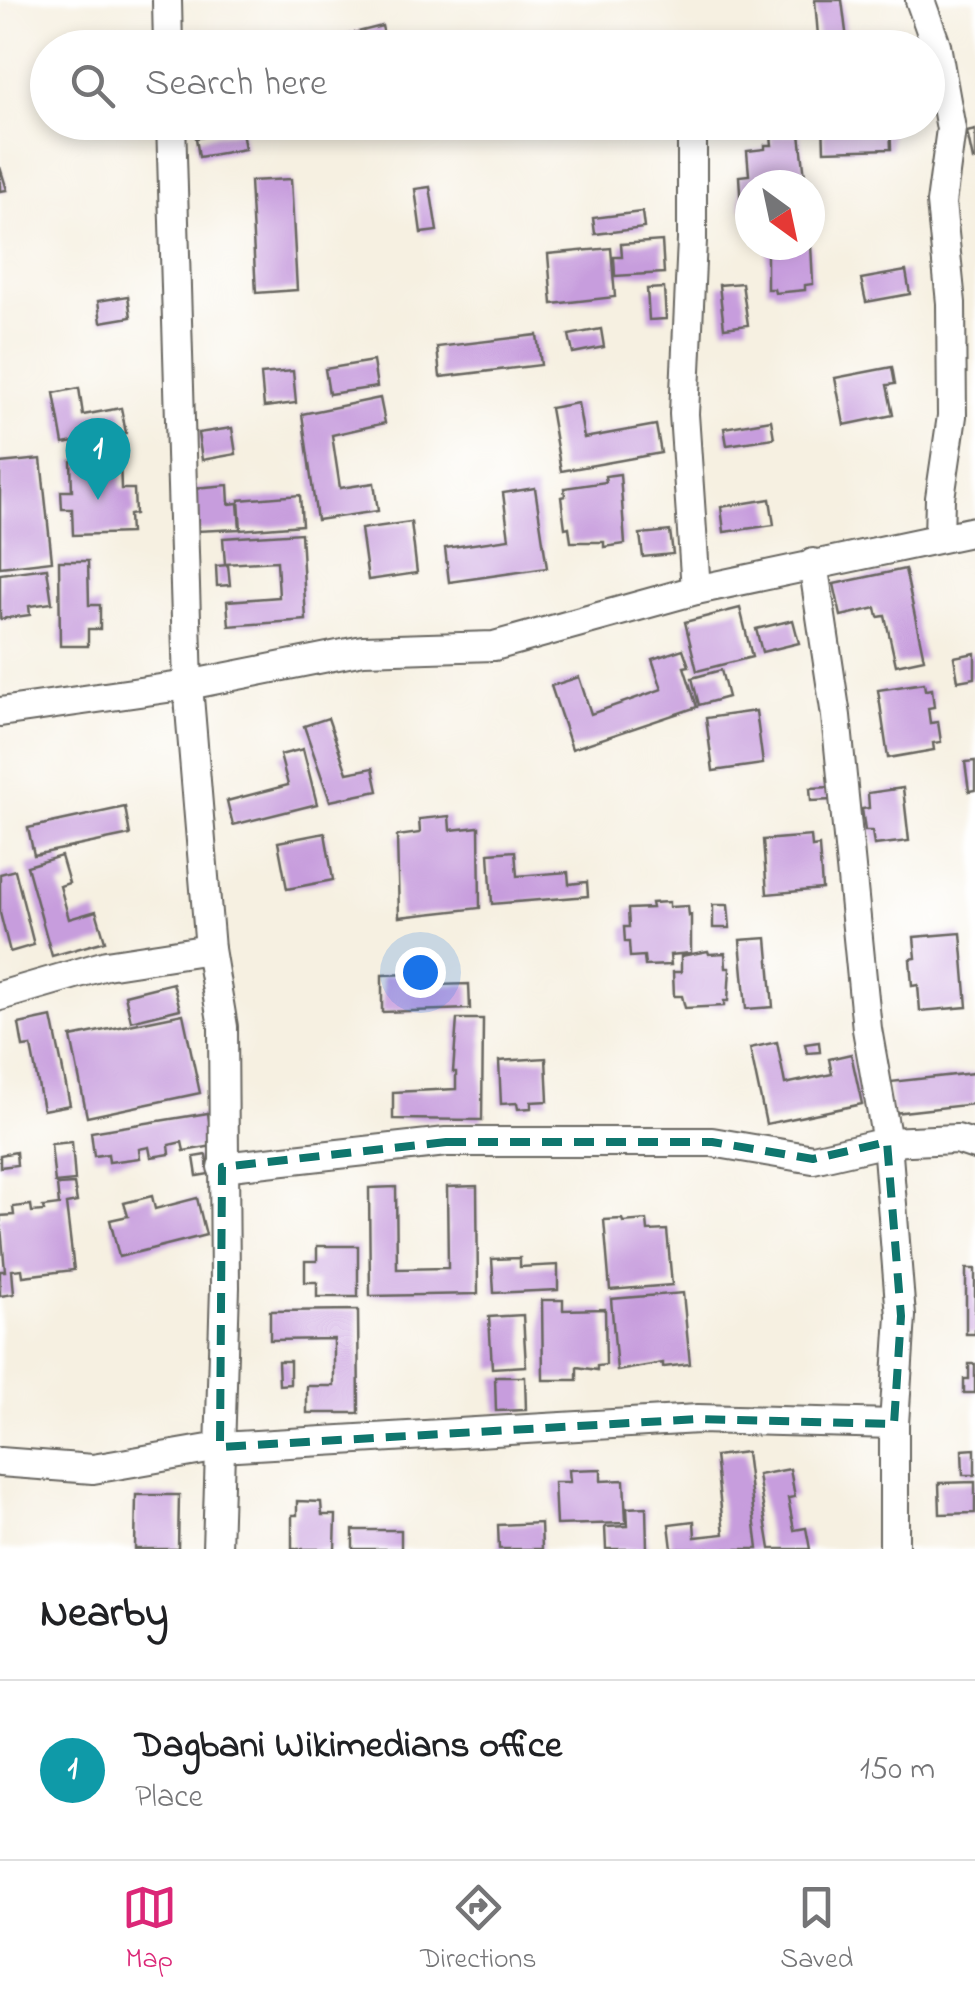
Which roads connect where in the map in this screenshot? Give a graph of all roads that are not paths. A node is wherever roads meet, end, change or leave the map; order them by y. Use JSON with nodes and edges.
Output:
{"nodes":[{"id":1,"x":167,"y":0,"type":"edge"},
{"id":2,"x":920,"y":0,"type":"edge"},
{"id":3,"x":168,"y":30,"type":"edge"},
{"id":4,"x":931,"y":30,"type":"edge"},
{"id":5,"x":945,"y":95,"type":"edge"},
{"id":6,"x":171,"y":140,"type":"edge"},
{"id":7,"x":692,"y":140,"type":"edge"},
{"id":8,"x":975,"y":531,"type":"edge"},
{"id":9,"x":938,"y":538,"type":"junction"},
{"id":10,"x":813,"y":563,"type":"junction"},
{"id":11,"x":696,"y":590,"type":"junction"},
{"id":12,"x":188,"y":686,"type":"junction"},
{"id":13,"x":0,"y":712,"type":"edge"},
{"id":14,"x":210,"y":948,"type":"junction"},
{"id":15,"x":0,"y":996,"type":"edge"},
{"id":16,"x":887,"y":1142,"type":"junction"},
{"id":17,"x":975,"y":1146,"type":"edge"},
{"id":18,"x":222,"y":1167,"type":"junction"},
{"id":19,"x":894,"y":1424,"type":"junction"},
{"id":20,"x":220,"y":1448,"type":"junction"},
{"id":21,"x":0,"y":1462,"type":"edge"},
{"id":22,"x":217,"y":1549,"type":"edge"},
{"id":23,"x":894,"y":1549,"type":"edge"}],
"edges":[{"from":1,"to":3,"type":"street"},
{"from":2,"to":4,"type":"street"},
{"from":5,"to":9,"type":"street"},
{"from":6,"to":12,"type":"street"},
{"from":7,"to":11,"type":"street"},
{"from":8,"to":9,"type":"street"},
{"from":9,"to":10,"type":"street"},
{"from":10,"to":11,"type":"street"},
{"from":10,"to":16,"type":"street"},
{"from":11,"to":12,"type":"street"},
{"from":12,"to":13,"type":"street"},
{"from":12,"to":14,"type":"street"},
{"from":14,"to":15,"type":"street"},
{"from":14,"to":18,"type":"street"},
{"from":16,"to":17,"type":"street"},
{"from":16,"to":18,"type":"street"},
{"from":16,"to":19,"type":"street"},
{"from":18,"to":20,"type":"street"},
{"from":19,"to":20,"type":"street"},
{"from":19,"to":23,"type":"street"},
{"from":20,"to":21,"type":"street"},
{"from":20,"to":22,"type":"street"}]}
